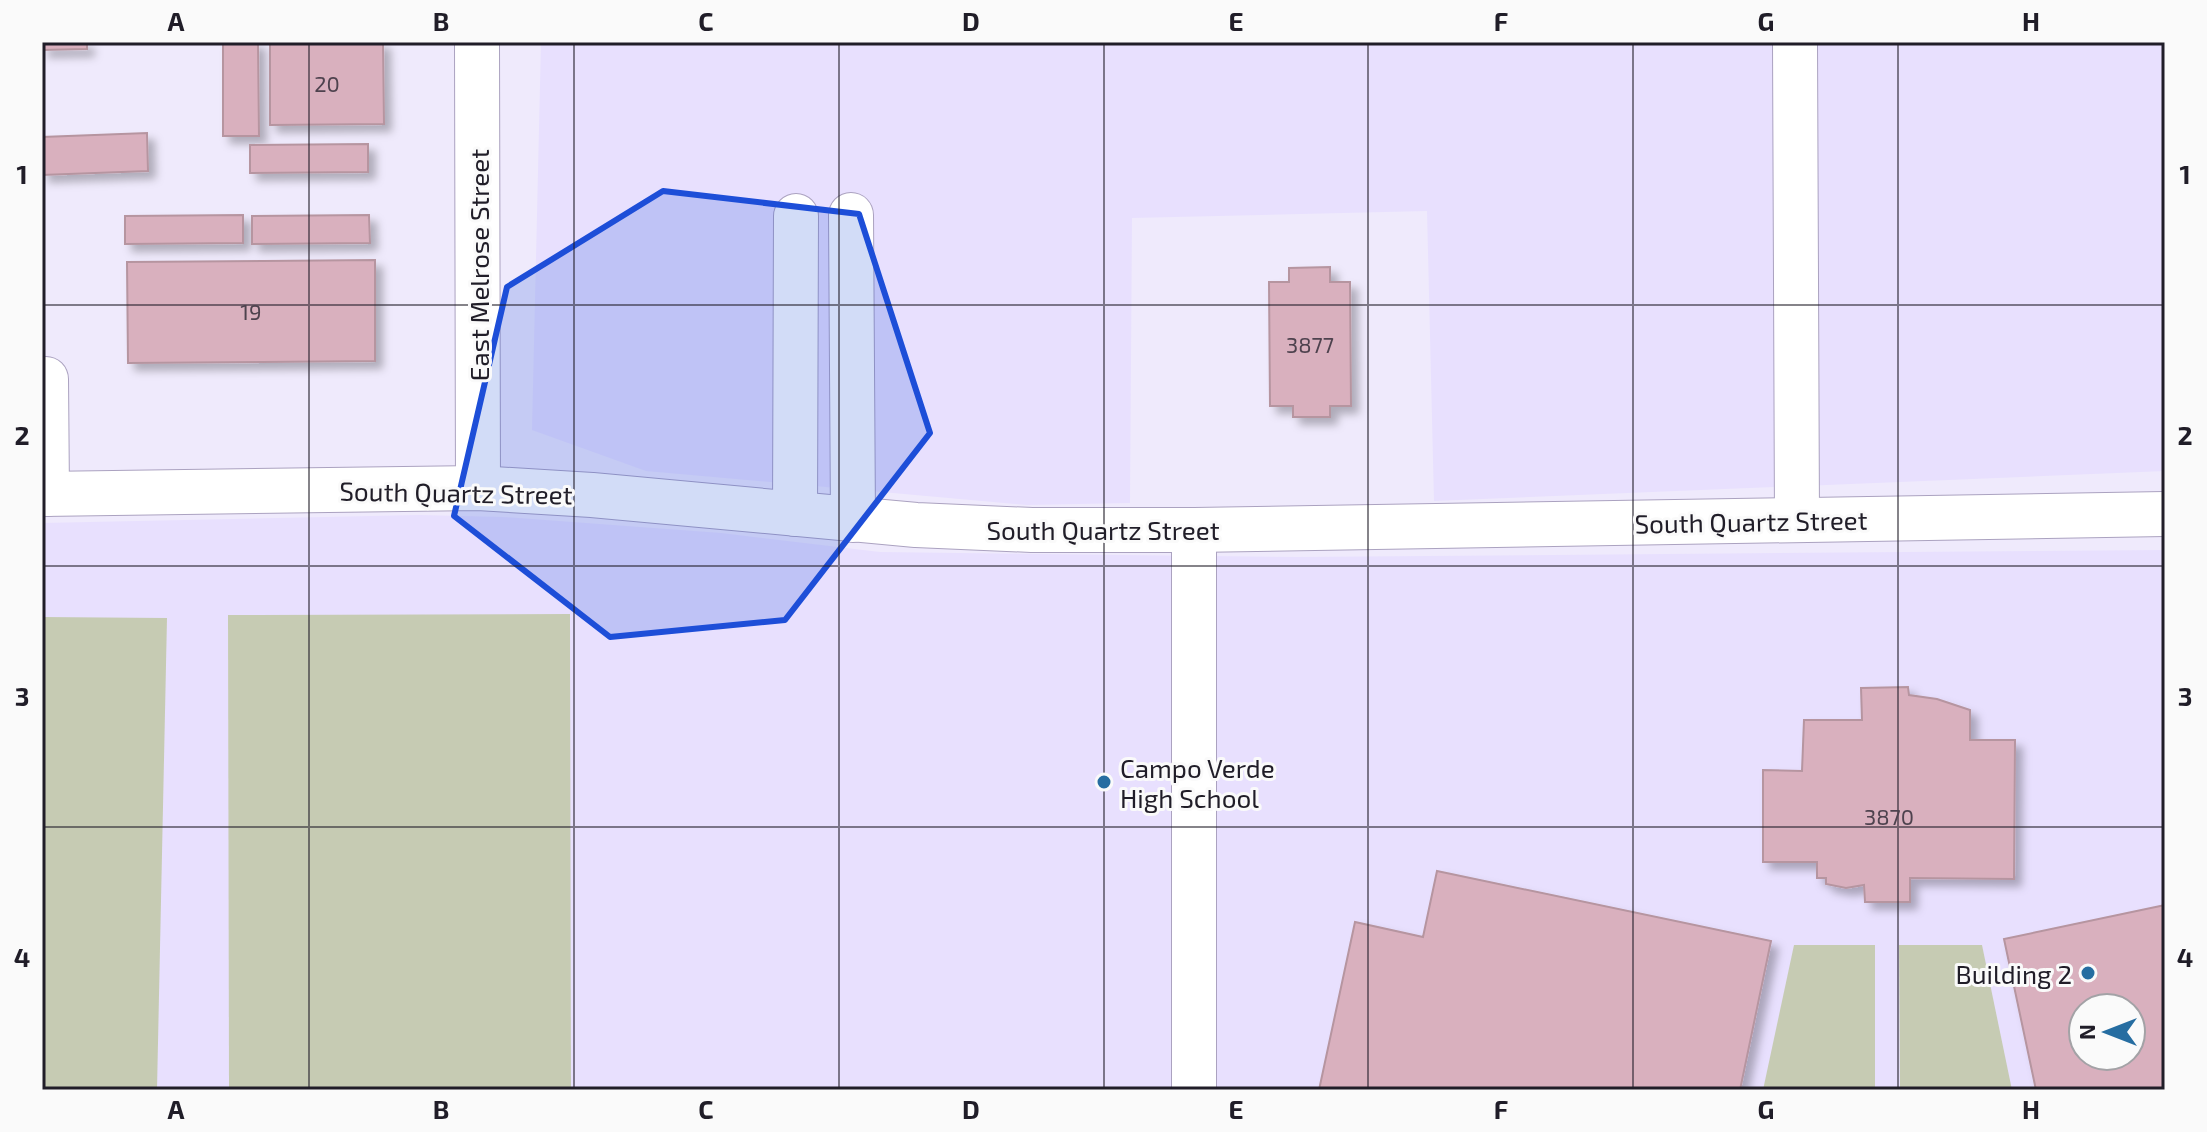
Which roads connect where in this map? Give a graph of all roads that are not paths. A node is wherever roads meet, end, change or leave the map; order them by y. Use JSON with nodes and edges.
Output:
{"nodes":[{"id":1,"x":477,"y":42,"type":"edge"},
{"id":2,"x":1795,"y":42,"type":"edge"},
{"id":3,"x":851,"y":215,"type":"dead end"},
{"id":4,"x":796,"y":216,"type":"dead end"},
{"id":5,"x":46,"y":379,"type":"dead end"},
{"id":6,"x":478,"y":488,"type":"junction"},
{"id":7,"x":44,"y":494,"type":"edge"},
{"id":8,"x":795,"y":514,"type":"junction"},
{"id":9,"x":2165,"y":514,"type":"edge"},
{"id":10,"x":853,"y":520,"type":"junction"},
{"id":11,"x":1797,"y":520,"type":"junction"},
{"id":12,"x":1194,"y":530,"type":"junction"},
{"id":13,"x":1194,"y":1090,"type":"edge"}],
"edges":[{"from":1,"to":6,"type":"street","name":"East Melrose Street"},
{"from":2,"to":11,"type":"street"},
{"from":3,"to":10,"type":"street"},
{"from":4,"to":8,"type":"street"},
{"from":5,"to":7,"type":"street"},
{"from":6,"to":7,"type":"street","name":"South Quartz Street"},
{"from":6,"to":8,"type":"street","name":"South Quartz Street"},
{"from":8,"to":10,"type":"street","name":"South Quartz Street"},
{"from":9,"to":11,"type":"street","name":"South Quartz Street"},
{"from":10,"to":12,"type":"street","name":"South Quartz Street"},
{"from":11,"to":12,"type":"street","name":"South Quartz Street"},
{"from":12,"to":13,"type":"street"}]}
